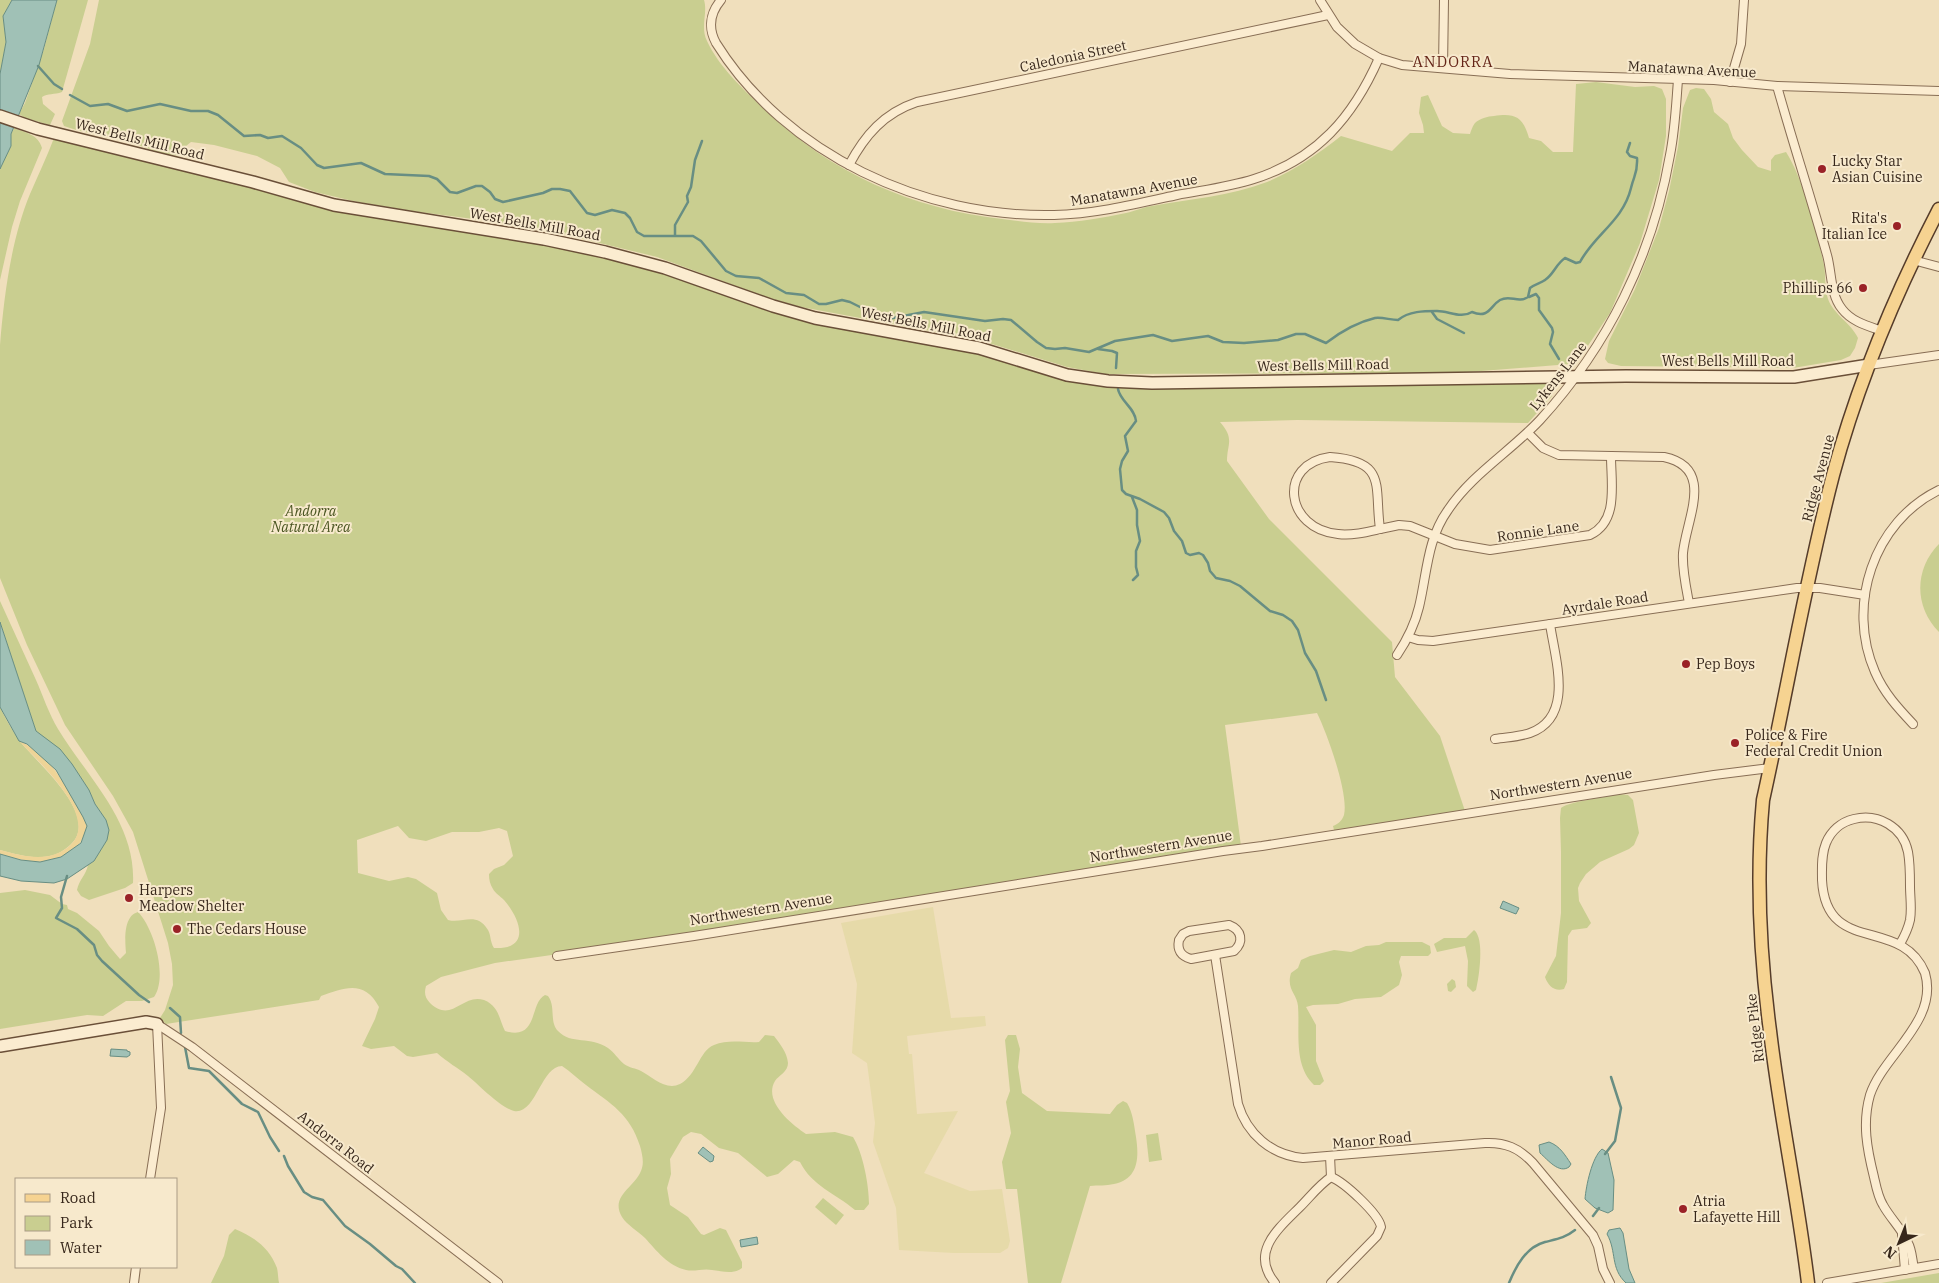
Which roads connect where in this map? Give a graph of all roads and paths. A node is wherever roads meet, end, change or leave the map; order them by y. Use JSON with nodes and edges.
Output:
{"nodes":[{"id":1,"x":722,"y":0,"type":"edge"},
{"id":2,"x":1320,"y":0,"type":"edge"},
{"id":3,"x":1444,"y":0,"type":"edge"},
{"id":4,"x":1744,"y":0,"type":"edge"},
{"id":5,"x":1328,"y":15,"type":"junction"},
{"id":6,"x":1379,"y":58,"type":"junction"},
{"id":7,"x":1443,"y":68,"type":"junction"},
{"id":8,"x":1678,"y":80,"type":"junction"},
{"id":9,"x":1730,"y":82,"type":"junction"},
{"id":10,"x":1777,"y":86,"type":"junction"},
{"id":11,"x":1939,"y":91,"type":"edge"},
{"id":12,"x":0,"y":116,"type":"edge"},
{"id":13,"x":849,"y":165,"type":"junction"},
{"id":14,"x":1939,"y":209,"type":"edge"},
{"id":15,"x":1913,"y":260,"type":"junction"},
{"id":16,"x":1939,"y":267,"type":"edge"},
{"id":17,"x":1882,"y":331,"type":"junction"},
{"id":18,"x":1939,"y":355,"type":"edge"},
{"id":19,"x":1869,"y":365,"type":"junction"},
{"id":20,"x":1576,"y":376,"type":"junction"},
{"id":21,"x":1528,"y":433,"type":"junction"},
{"id":22,"x":1611,"y":456,"type":"junction"},
{"id":23,"x":1939,"y":490,"type":"edge"},
{"id":24,"x":1380,"y":529,"type":"junction"},
{"id":25,"x":1434,"y":535,"type":"junction"},
{"id":26,"x":1807,"y":588,"type":"junction"},
{"id":27,"x":1865,"y":594,"type":"junction"},
{"id":28,"x":1689,"y":603,"type":"junction"},
{"id":29,"x":1550,"y":624,"type":"junction"},
{"id":30,"x":1408,"y":636,"type":"junction"},
{"id":31,"x":1397,"y":655,"type":"dead end"},
{"id":32,"x":1914,"y":724,"type":"dead end"},
{"id":33,"x":1495,"y":738,"type":"dead end"},
{"id":34,"x":1770,"y":768,"type":"junction"},
{"id":35,"x":1900,"y":944,"type":"junction"},
{"id":36,"x":1215,"y":955,"type":"junction"},
{"id":37,"x":558,"y":956,"type":"dead end"},
{"id":38,"x":157,"y":1024,"type":"junction"},
{"id":39,"x":0,"y":1046,"type":"edge"},
{"id":40,"x":1330,"y":1156,"type":"junction"},
{"id":41,"x":1331,"y":1177,"type":"junction"},
{"id":42,"x":150,"y":1178,"type":"edge"},
{"id":43,"x":1902,"y":1234,"type":"junction"},
{"id":44,"x":1939,"y":1264,"type":"edge"},
{"id":45,"x":136,"y":1268,"type":"edge"},
{"id":46,"x":1914,"y":1268,"type":"junction"},
{"id":47,"x":1905,"y":1270,"type":"junction"},
{"id":48,"x":134,"y":1283,"type":"edge"},
{"id":49,"x":498,"y":1283,"type":"edge"},
{"id":50,"x":1275,"y":1283,"type":"edge"},
{"id":51,"x":1331,"y":1283,"type":"edge"},
{"id":52,"x":1610,"y":1283,"type":"edge"},
{"id":53,"x":1808,"y":1283,"type":"edge"},
{"id":54,"x":1827,"y":1283,"type":"edge"}],
"edges":[{"from":1,"to":13,"type":"street","name":"Manatawna Avenue"},
{"from":2,"to":5,"type":"street","name":"Manatawna Avenue"},
{"from":3,"to":7,"type":"street"},
{"from":4,"to":9,"type":"street"},
{"from":5,"to":6,"type":"street","name":"Manatawna Avenue"},
{"from":5,"to":13,"type":"street","name":"Caledonia Street"},
{"from":6,"to":7,"type":"street","name":"Manatawna Avenue"},
{"from":6,"to":13,"type":"street","name":"Manatawna Avenue"},
{"from":7,"to":8,"type":"street","name":"Manatawna Avenue"},
{"from":8,"to":9,"type":"street","name":"Manatawna Avenue"},
{"from":8,"to":20,"type":"street","name":"Lykens Lane"},
{"from":9,"to":10,"type":"street","name":"Manatawna Avenue"},
{"from":10,"to":11,"type":"street","name":"Manatawna Avenue"},
{"from":10,"to":17,"type":"street"},
{"from":12,"to":20,"type":"street","name":"West Bells Mill Road"},
{"from":14,"to":15,"type":"main road","name":"Ridge Avenue"},
{"from":15,"to":16,"type":"street"},
{"from":15,"to":17,"type":"main road","name":"Ridge Avenue"},
{"from":17,"to":19,"type":"main road","name":"Ridge Avenue"},
{"from":18,"to":19,"type":"street"},
{"from":19,"to":20,"type":"street","name":"West Bells Mill Road"},
{"from":19,"to":26,"type":"main road","name":"Ridge Avenue"},
{"from":20,"to":21,"type":"street","name":"Lykens Lane"},
{"from":21,"to":22,"type":"street"},
{"from":21,"to":25,"type":"street","name":"Lykens Lane"},
{"from":22,"to":25,"type":"street","name":"Ronnie Lane"},
{"from":22,"to":28,"type":"street"},
{"from":23,"to":27,"type":"street"},
{"from":24,"to":24,"type":"street"},
{"from":24,"to":25,"type":"street","name":"Ronnie Lane"},
{"from":25,"to":30,"type":"street","name":"Lykens Lane"},
{"from":26,"to":27,"type":"street","name":"Ayrdale Road"},
{"from":26,"to":28,"type":"street","name":"Ayrdale Road"},
{"from":26,"to":34,"type":"main road","name":"Ridge Avenue"},
{"from":27,"to":32,"type":"street"},
{"from":28,"to":29,"type":"street","name":"Ayrdale Road"},
{"from":29,"to":30,"type":"street","name":"Ayrdale Road"},
{"from":29,"to":33,"type":"street"},
{"from":30,"to":31,"type":"street","name":"Lykens Lane"},
{"from":34,"to":37,"type":"street","name":"Northwestern Avenue"},
{"from":34,"to":53,"type":"main road","name":"Ridge Pike"},
{"from":35,"to":35,"type":"street"},
{"from":35,"to":43,"type":"street"},
{"from":36,"to":36,"type":"street"},
{"from":36,"to":40,"type":"street","name":"Manor Road"},
{"from":38,"to":39,"type":"street"},
{"from":38,"to":42,"type":"street"},
{"from":38,"to":49,"type":"street","name":"Andorra Road"},
{"from":40,"to":41,"type":"street"},
{"from":40,"to":52,"type":"street","name":"Manor Road"},
{"from":41,"to":50,"type":"street"},
{"from":41,"to":51,"type":"street"},
{"from":43,"to":46,"type":"street"},
{"from":43,"to":47,"type":"street"},
{"from":44,"to":46,"type":"street"},
{"from":45,"to":48,"type":"street"},
{"from":46,"to":47,"type":"street"},
{"from":47,"to":54,"type":"street"}]}
